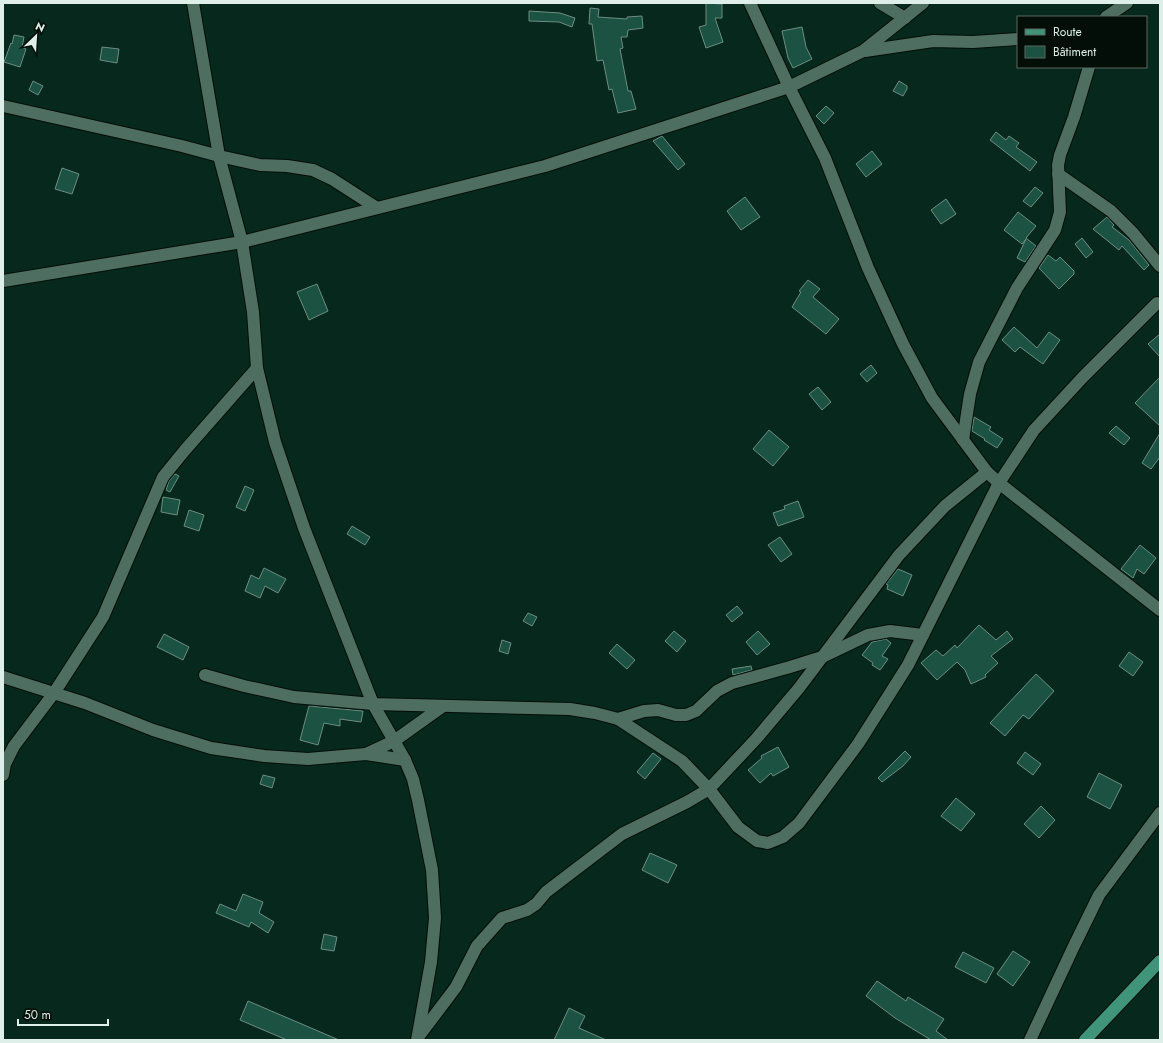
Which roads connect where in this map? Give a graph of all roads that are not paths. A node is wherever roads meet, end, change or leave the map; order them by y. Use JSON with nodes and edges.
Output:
{"nodes":[{"id":1,"x":193,"y":3,"type":"edge"},
{"id":2,"x":750,"y":3,"type":"edge"},
{"id":3,"x":880,"y":3,"type":"edge"},
{"id":4,"x":922,"y":3,"type":"edge"},
{"id":5,"x":1126,"y":3,"type":"edge"},
{"id":6,"x":1107,"y":16,"type":"edge"},
{"id":7,"x":905,"y":18,"type":"junction"},
{"id":8,"x":1017,"y":39,"type":"edge"},
{"id":9,"x":863,"y":52,"type":"junction"},
{"id":10,"x":1089,"y":68,"type":"edge"},
{"id":11,"x":789,"y":87,"type":"junction"},
{"id":12,"x":3,"y":106,"type":"edge"},
{"id":13,"x":219,"y":156,"type":"junction"},
{"id":14,"x":1058,"y":174,"type":"junction"},
{"id":15,"x":377,"y":208,"type":"junction"},
{"id":16,"x":242,"y":242,"type":"junction"},
{"id":17,"x":1160,"y":266,"type":"edge"},
{"id":18,"x":3,"y":281,"type":"edge"},
{"id":19,"x":1159,"y":304,"type":"edge"},
{"id":20,"x":257,"y":368,"type":"junction"},
{"id":21,"x":963,"y":440,"type":"junction"},
{"id":22,"x":987,"y":472,"type":"junction"},
{"id":23,"x":998,"y":484,"type":"junction"},
{"id":24,"x":1160,"y":610,"type":"edge"},
{"id":25,"x":923,"y":635,"type":"junction"},
{"id":26,"x":822,"y":656,"type":"junction"},
{"id":27,"x":205,"y":675,"type":"dead end"},
{"id":28,"x":3,"y":677,"type":"edge"},
{"id":29,"x":54,"y":693,"type":"junction"},
{"id":30,"x":373,"y":704,"type":"junction"},
{"id":31,"x":443,"y":706,"type":"junction"},
{"id":32,"x":618,"y":719,"type":"junction"},
{"id":33,"x":394,"y":741,"type":"junction"},
{"id":34,"x":366,"y":754,"type":"junction"},
{"id":35,"x":405,"y":760,"type":"junction"},
{"id":36,"x":3,"y":775,"type":"edge"},
{"id":37,"x":709,"y":789,"type":"junction"},
{"id":38,"x":1160,"y":813,"type":"edge"},
{"id":39,"x":1160,"y":961,"type":"edge"},
{"id":40,"x":417,"y":1039,"type":"edge"},
{"id":41,"x":1030,"y":1040,"type":"edge"},
{"id":42,"x":1085,"y":1040,"type":"edge"}],
"edges":[{"from":1,"to":13,"type":"street"},
{"from":2,"to":11,"type":"street"},
{"from":3,"to":7,"type":"street"},
{"from":4,"to":7,"type":"street"},
{"from":5,"to":6,"type":"street"},
{"from":7,"to":9,"type":"street"},
{"from":8,"to":9,"type":"street"},
{"from":9,"to":11,"type":"street"},
{"from":10,"to":14,"type":"street"},
{"from":11,"to":15,"type":"street"},
{"from":11,"to":21,"type":"street"},
{"from":12,"to":13,"type":"street"},
{"from":13,"to":15,"type":"street"},
{"from":13,"to":16,"type":"street"},
{"from":14,"to":17,"type":"street"},
{"from":14,"to":21,"type":"street"},
{"from":15,"to":16,"type":"street"},
{"from":16,"to":18,"type":"street"},
{"from":16,"to":20,"type":"street"},
{"from":19,"to":23,"type":"street"},
{"from":20,"to":29,"type":"street"},
{"from":20,"to":30,"type":"street"},
{"from":21,"to":22,"type":"street"},
{"from":22,"to":23,"type":"street"},
{"from":22,"to":26,"type":"street"},
{"from":23,"to":24,"type":"street"},
{"from":23,"to":25,"type":"street"},
{"from":25,"to":26,"type":"street"},
{"from":25,"to":37,"type":"street"},
{"from":26,"to":32,"type":"street"},
{"from":26,"to":37,"type":"street"},
{"from":27,"to":30,"type":"street"},
{"from":28,"to":29,"type":"street"},
{"from":29,"to":34,"type":"street"},
{"from":29,"to":36,"type":"street"},
{"from":30,"to":31,"type":"street"},
{"from":30,"to":33,"type":"street"},
{"from":31,"to":32,"type":"street"},
{"from":31,"to":33,"type":"street"},
{"from":32,"to":37,"type":"street"},
{"from":33,"to":34,"type":"street"},
{"from":33,"to":35,"type":"street"},
{"from":34,"to":35,"type":"street"},
{"from":35,"to":40,"type":"street"},
{"from":37,"to":40,"type":"street"},
{"from":38,"to":41,"type":"street"},
{"from":39,"to":42,"type":"main road"}]}
